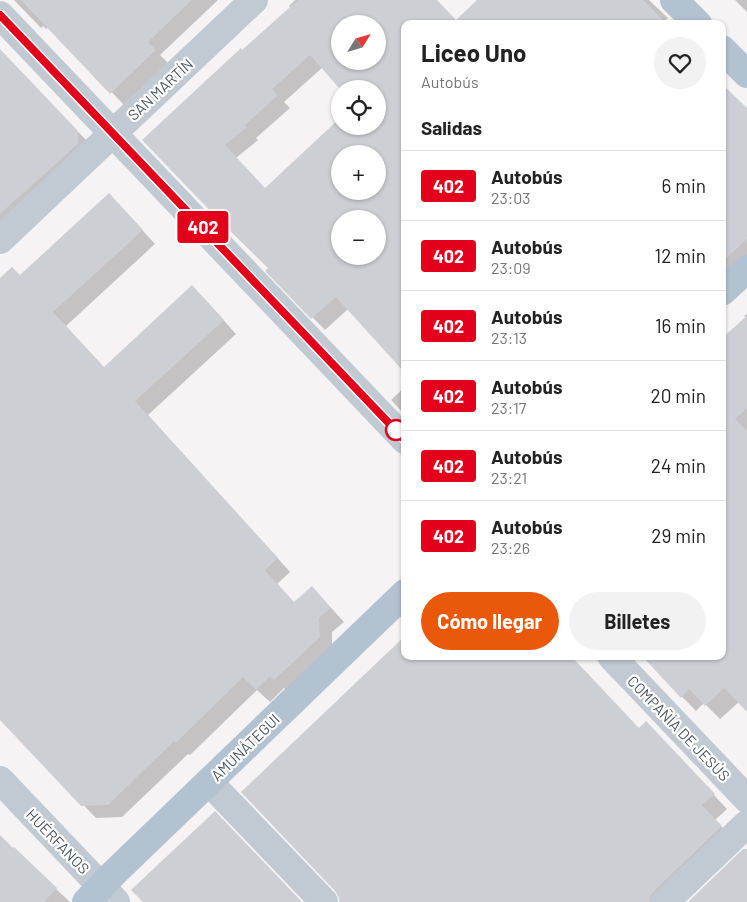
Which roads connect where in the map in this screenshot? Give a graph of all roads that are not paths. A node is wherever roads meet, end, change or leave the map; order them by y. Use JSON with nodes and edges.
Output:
{"nodes":[{"id":1,"x":254,"y":0,"type":"edge"},
{"id":2,"x":674,"y":0,"type":"edge"},
{"id":3,"x":0,"y":15,"type":"edge"},
{"id":4,"x":694,"y":20,"type":"edge"},
{"id":5,"x":726,"y":53,"type":"edge"},
{"id":6,"x":747,"y":74,"type":"edge"},
{"id":7,"x":113,"y":133,"type":"junction"},
{"id":8,"x":0,"y":240,"type":"edge"},
{"id":9,"x":747,"y":269,"type":"edge"},
{"id":10,"x":726,"y":288,"type":"edge"},
{"id":11,"x":401,"y":436,"type":"edge"},
{"id":12,"x":401,"y":597,"type":"edge"},
{"id":13,"x":615,"y":660,"type":"edge"},
{"id":14,"x":0,"y":780,"type":"edge"},
{"id":15,"x":209,"y":782,"type":"junction"},
{"id":16,"x":747,"y":799,"type":"edge"},
{"id":17,"x":747,"y":824,"type":"edge"},
{"id":18,"x":101,"y":897,"type":"edge"},
{"id":19,"x":324,"y":902,"type":"edge"},
{"id":20,"x":665,"y":902,"type":"edge"}],
"edges":[{"from":1,"to":7,"type":"street","name":"SAN MARTÍN"},
{"from":2,"to":4,"type":"main road"},
{"from":3,"to":7,"type":"street"},
{"from":5,"to":6,"type":"main road"},
{"from":7,"to":8,"type":"street","name":"SAN MARTÍN"},
{"from":7,"to":11,"type":"street"},
{"from":9,"to":10,"type":"main road"},
{"from":12,"to":15,"type":"main road","name":"AMUNÁTEGUI"},
{"from":13,"to":16,"type":"street","name":"COMPAÑÍA DE JESÚS"},
{"from":14,"to":18,"type":"street","name":"HUÉRFANOS"},
{"from":15,"to":18,"type":"main road","name":"AMUNÁTEGUI"},
{"from":15,"to":19,"type":"street"},
{"from":17,"to":20,"type":"street"}]}
